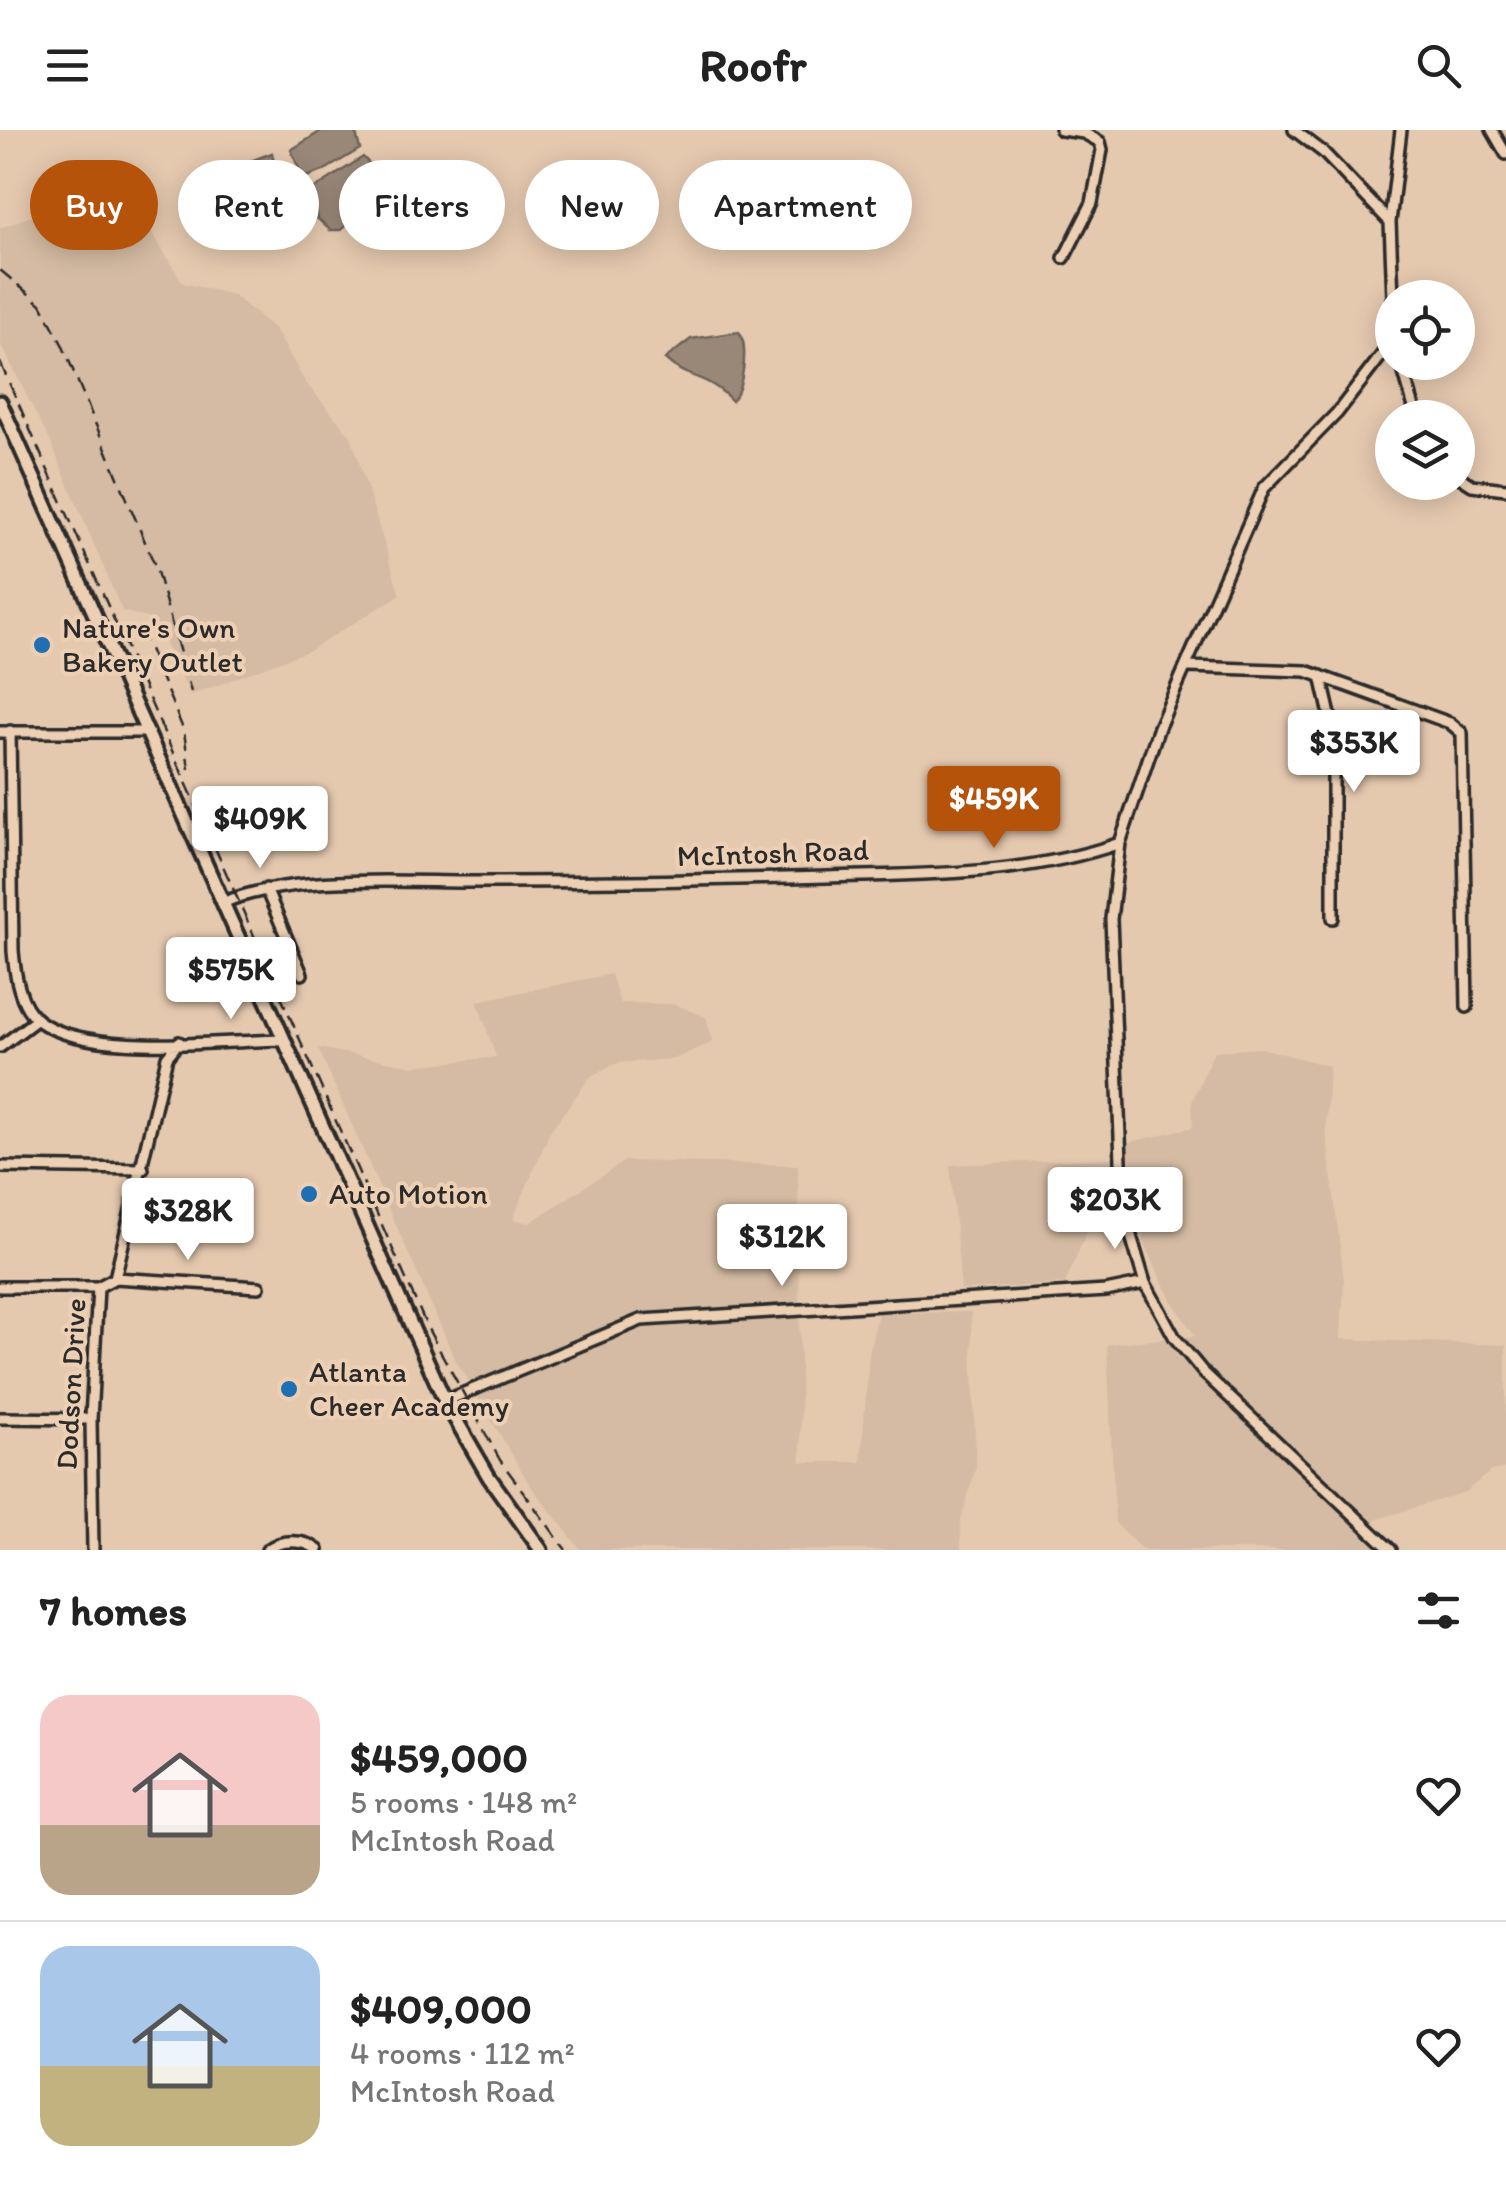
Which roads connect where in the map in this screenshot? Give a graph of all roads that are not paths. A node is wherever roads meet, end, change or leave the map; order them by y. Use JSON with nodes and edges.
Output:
{"nodes":[{"id":1,"x":1061,"y":130,"type":"edge"},
{"id":2,"x":1294,"y":130,"type":"edge"},
{"id":3,"x":1401,"y":130,"type":"edge"},
{"id":4,"x":1492,"y":130,"type":"edge"},
{"id":5,"x":1506,"y":154,"type":"edge"},
{"id":6,"x":1390,"y":222,"type":"junction"},
{"id":7,"x":1064,"y":258,"type":"dead end"},
{"id":8,"x":1392,"y":280,"type":"edge"},
{"id":9,"x":1375,"y":365,"type":"edge"},
{"id":10,"x":0,"y":402,"type":"edge"},
{"id":11,"x":1475,"y":485,"type":"edge"},
{"id":12,"x":1506,"y":489,"type":"edge"},
{"id":13,"x":1188,"y":667,"type":"junction"},
{"id":14,"x":1321,"y":676,"type":"junction"},
{"id":15,"x":5,"y":732,"type":"edge"},
{"id":16,"x":148,"y":732,"type":"junction"},
{"id":17,"x":1120,"y":843,"type":"junction"},
{"id":18,"x":266,"y":889,"type":"junction"},
{"id":19,"x":222,"y":903,"type":"junction"},
{"id":20,"x":1332,"y":918,"type":"dead end"},
{"id":21,"x":12,"y":950,"type":"junction"},
{"id":22,"x":0,"y":951,"type":"edge"},
{"id":23,"x":302,"y":974,"type":"dead end"},
{"id":24,"x":1467,"y":1007,"type":"dead end"},
{"id":25,"x":36,"y":1020,"type":"junction"},
{"id":26,"x":283,"y":1040,"type":"junction"},
{"id":27,"x":179,"y":1042,"type":"junction"},
{"id":28,"x":0,"y":1047,"type":"edge"},
{"id":29,"x":0,"y":1167,"type":"edge"},
{"id":30,"x":143,"y":1169,"type":"junction"},
{"id":31,"x":115,"y":1278,"type":"junction"},
{"id":32,"x":1144,"y":1283,"type":"junction"},
{"id":33,"x":0,"y":1286,"type":"edge"},
{"id":34,"x":98,"y":1287,"type":"junction"},
{"id":35,"x":259,"y":1287,"type":"dead end"},
{"id":36,"x":445,"y":1402,"type":"junction"},
{"id":37,"x":0,"y":1418,"type":"edge"},
{"id":38,"x":91,"y":1419,"type":"junction"},
{"id":39,"x":93,"y":1550,"type":"edge"},
{"id":40,"x":267,"y":1550,"type":"edge"},
{"id":41,"x":318,"y":1550,"type":"edge"},
{"id":42,"x":541,"y":1550,"type":"edge"},
{"id":43,"x":1392,"y":1550,"type":"edge"}],
"edges":[{"from":1,"to":7,"type":"street"},
{"from":2,"to":6,"type":"street"},
{"from":3,"to":6,"type":"street"},
{"from":4,"to":5,"type":"street"},
{"from":6,"to":8,"type":"street"},
{"from":9,"to":13,"type":"street"},
{"from":10,"to":16,"type":"main road"},
{"from":11,"to":12,"type":"street"},
{"from":13,"to":14,"type":"street"},
{"from":13,"to":17,"type":"street"},
{"from":14,"to":20,"type":"street"},
{"from":14,"to":24,"type":"street"},
{"from":15,"to":16,"type":"street"},
{"from":15,"to":21,"type":"street"},
{"from":16,"to":19,"type":"main road"},
{"from":17,"to":18,"type":"street","name":"McIntosh Road"},
{"from":17,"to":32,"type":"street"},
{"from":18,"to":19,"type":"street","name":"McIntosh Road"},
{"from":18,"to":23,"type":"street"},
{"from":19,"to":26,"type":"main road"},
{"from":21,"to":22,"type":"street"},
{"from":21,"to":25,"type":"street"},
{"from":25,"to":27,"type":"street"},
{"from":25,"to":28,"type":"street"},
{"from":26,"to":27,"type":"street"},
{"from":26,"to":36,"type":"main road"},
{"from":27,"to":30,"type":"street","name":"Dodson Drive"},
{"from":29,"to":30,"type":"street"},
{"from":30,"to":31,"type":"street","name":"Dodson Drive"},
{"from":31,"to":34,"type":"street","name":"Dodson Drive"},
{"from":31,"to":35,"type":"street"},
{"from":32,"to":36,"type":"street"},
{"from":32,"to":43,"type":"street"},
{"from":33,"to":34,"type":"street"},
{"from":34,"to":38,"type":"street","name":"Dodson Drive"},
{"from":36,"to":42,"type":"main road"},
{"from":37,"to":38,"type":"street"},
{"from":38,"to":39,"type":"street","name":"Dodson Drive"},
{"from":40,"to":41,"type":"street"}]}
